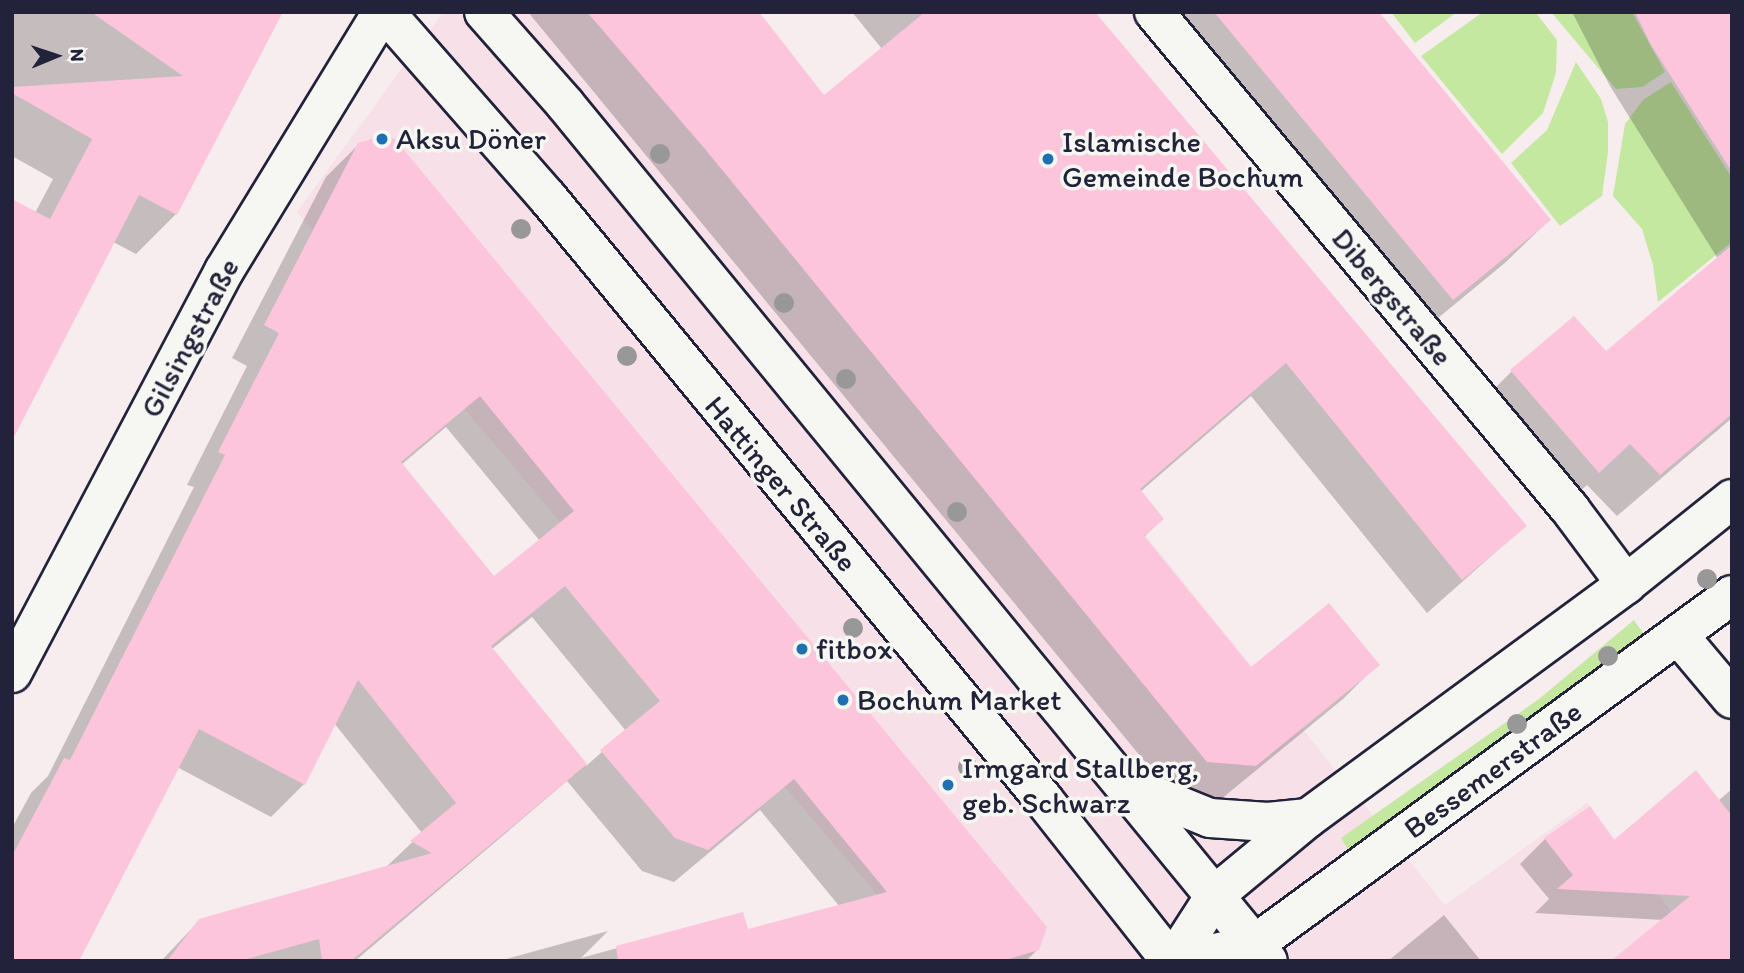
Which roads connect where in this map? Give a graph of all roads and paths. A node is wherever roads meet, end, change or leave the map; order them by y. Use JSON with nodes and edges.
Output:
{"nodes":[{"id":1,"x":384,"y":12,"type":"edge"},
{"id":2,"x":484,"y":12,"type":"edge"},
{"id":3,"x":1154,"y":12,"type":"edge"},
{"id":4,"x":1732,"y":499,"type":"edge"},
{"id":5,"x":1626,"y":584,"type":"junction"},
{"id":6,"x":1732,"y":595,"type":"edge"},
{"id":7,"x":1679,"y":636,"type":"junction"},
{"id":8,"x":12,"y":673,"type":"edge"},
{"id":9,"x":1732,"y":699,"type":"edge"},
{"id":10,"x":1127,"y":785,"type":"junction"},
{"id":11,"x":1308,"y":818,"type":"junction"},
{"id":12,"x":1216,"y":894,"type":"junction"},
{"id":13,"x":1261,"y":952,"type":"edge"},
{"id":14,"x":1172,"y":961,"type":"edge"},
{"id":15,"x":1179,"y":961,"type":"edge"}],
"edges":[{"from":1,"to":8,"type":"street","name":"Gilsingstraße"},
{"from":1,"to":14,"type":"street","name":"Hattinger Straße"},
{"from":2,"to":10,"type":"street"},
{"from":3,"to":5,"type":"street","name":"Dibergstraße"},
{"from":4,"to":5,"type":"street"},
{"from":5,"to":11,"type":"street"},
{"from":6,"to":7,"type":"street","name":"Bessemerstraße"},
{"from":7,"to":9,"type":"street"},
{"from":7,"to":13,"type":"street","name":"Bessemerstraße"},
{"from":10,"to":11,"type":"street"},
{"from":10,"to":12,"type":"street"},
{"from":11,"to":12,"type":"street"},
{"from":12,"to":13,"type":"street"},
{"from":12,"to":14,"type":"street","name":"Hattinger Straße"},
{"from":13,"to":15,"type":"street"}]}
